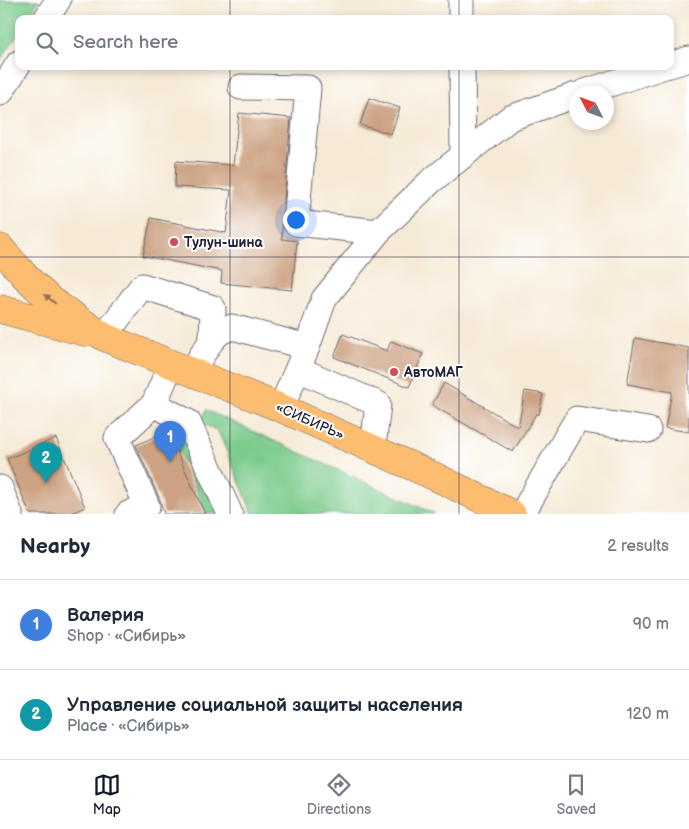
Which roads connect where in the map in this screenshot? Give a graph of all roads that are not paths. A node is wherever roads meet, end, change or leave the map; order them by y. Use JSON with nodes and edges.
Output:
{"nodes":[{"id":1,"x":58,"y":0,"type":"edge"},
{"id":2,"x":461,"y":0,"type":"edge"},
{"id":3,"x":49,"y":15,"type":"edge"},
{"id":4,"x":461,"y":15,"type":"edge"},
{"id":5,"x":689,"y":58,"type":"edge"},
{"id":6,"x":674,"y":64,"type":"edge"},
{"id":7,"x":15,"y":69,"type":"edge"},
{"id":8,"x":462,"y":70,"type":"edge"},
{"id":9,"x":653,"y":70,"type":"edge"},
{"id":10,"x":606,"y":85,"type":"edge"},
{"id":11,"x":241,"y":87,"type":"dead end"},
{"id":12,"x":0,"y":93,"type":"edge"},
{"id":13,"x":569,"y":97,"type":"edge"},
{"id":14,"x":463,"y":154,"type":"junction"},
{"id":15,"x":378,"y":232,"type":"junction"},
{"id":16,"x":0,"y":248,"type":"edge"},
{"id":17,"x":0,"y":309,"type":"edge"},
{"id":18,"x":104,"y":336,"type":"junction"},
{"id":19,"x":212,"y":340,"type":"junction"},
{"id":20,"x":302,"y":358,"type":"junction"},
{"id":21,"x":183,"y":369,"type":"junction"},
{"id":22,"x":154,"y":404,"type":"junction"},
{"id":23,"x":281,"y":408,"type":"junction"},
{"id":24,"x":648,"y":430,"type":"dead end"},
{"id":25,"x":373,"y":448,"type":"junction"},
{"id":26,"x":0,"y":488,"type":"edge"},
{"id":27,"x":10,"y":514,"type":"edge"},
{"id":28,"x":128,"y":514,"type":"edge"},
{"id":29,"x":230,"y":514,"type":"edge"},
{"id":30,"x":512,"y":514,"type":"edge"},
{"id":31,"x":522,"y":514,"type":"edge"}],
"edges":[{"from":1,"to":3,"type":"street"},
{"from":2,"to":4,"type":"street"},
{"from":5,"to":6,"type":"street"},
{"from":7,"to":12,"type":"street"},
{"from":8,"to":14,"type":"street"},
{"from":9,"to":10,"type":"street"},
{"from":11,"to":15,"type":"street"},
{"from":13,"to":14,"type":"street"},
{"from":14,"to":15,"type":"street"},
{"from":15,"to":20,"type":"street"},
{"from":18,"to":16,"type":"highway","one_way":true},
{"from":17,"to":18,"type":"highway"},
{"from":18,"to":19,"type":"street"},
{"from":18,"to":21,"type":"highway","name":"«СИБИРЬ»"},
{"from":19,"to":20,"type":"street"},
{"from":19,"to":21,"type":"street"},
{"from":20,"to":23,"type":"street"},
{"from":20,"to":25,"type":"street"},
{"from":21,"to":22,"type":"street"},
{"from":21,"to":23,"type":"highway","name":"«СИБИРЬ»"},
{"from":22,"to":28,"type":"street"},
{"from":22,"to":29,"type":"street"},
{"from":23,"to":25,"type":"highway","name":"«СИБИРЬ»"},
{"from":24,"to":31,"type":"street"},
{"from":25,"to":30,"type":"highway","name":"«СИБИРЬ»"},
{"from":26,"to":27,"type":"street"}]}
